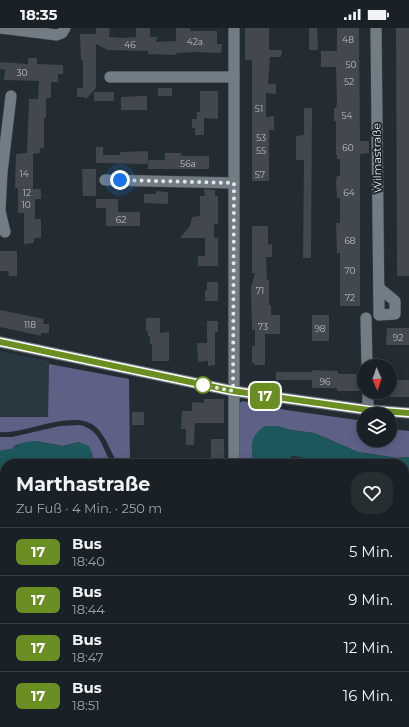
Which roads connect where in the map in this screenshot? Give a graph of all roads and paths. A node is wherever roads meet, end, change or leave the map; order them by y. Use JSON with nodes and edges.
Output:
{"nodes":[{"id":1,"x":0,"y":28,"type":"edge"},
{"id":2,"x":65,"y":28,"type":"edge"},
{"id":3,"x":234,"y":28,"type":"edge"},
{"id":4,"x":376,"y":28,"type":"edge"},
{"id":5,"x":110,"y":77,"type":"dead end"},
{"id":6,"x":234,"y":77,"type":"junction"},
{"id":7,"x":11,"y":96,"type":"dead end"},
{"id":8,"x":1,"y":172,"type":"edge"},
{"id":9,"x":105,"y":180,"type":"dead end"},
{"id":10,"x":234,"y":183,"type":"junction"},
{"id":11,"x":0,"y":210,"type":"edge"},
{"id":12,"x":5,"y":232,"type":"dead end"},
{"id":13,"x":379,"y":288,"type":"dead end"},
{"id":14,"x":366,"y":318,"type":"dead end"},
{"id":15,"x":0,"y":342,"type":"edge"},
{"id":16,"x":367,"y":359,"type":"edge"},
{"id":17,"x":233,"y":391,"type":"junction"},
{"id":18,"x":357,"y":408,"type":"edge"},
{"id":19,"x":397,"y":413,"type":"edge"},
{"id":20,"x":409,"y":414,"type":"edge"},
{"id":21,"x":234,"y":459,"type":"edge"}],
"edges":[{"from":1,"to":2,"type":"street"},
{"from":3,"to":6,"type":"street"},
{"from":4,"to":13,"type":"street","name":"Wilmastraße"},
{"from":5,"to":6,"type":"street"},
{"from":6,"to":10,"type":"street"},
{"from":7,"to":8,"type":"street"},
{"from":8,"to":11,"type":"street"},
{"from":9,"to":10,"type":"street"},
{"from":10,"to":17,"type":"street"},
{"from":11,"to":12,"type":"street"},
{"from":14,"to":16,"type":"street"},
{"from":15,"to":17,"type":"street"},
{"from":17,"to":18,"type":"street"},
{"from":17,"to":21,"type":"street"},
{"from":19,"to":20,"type":"street"}]}
